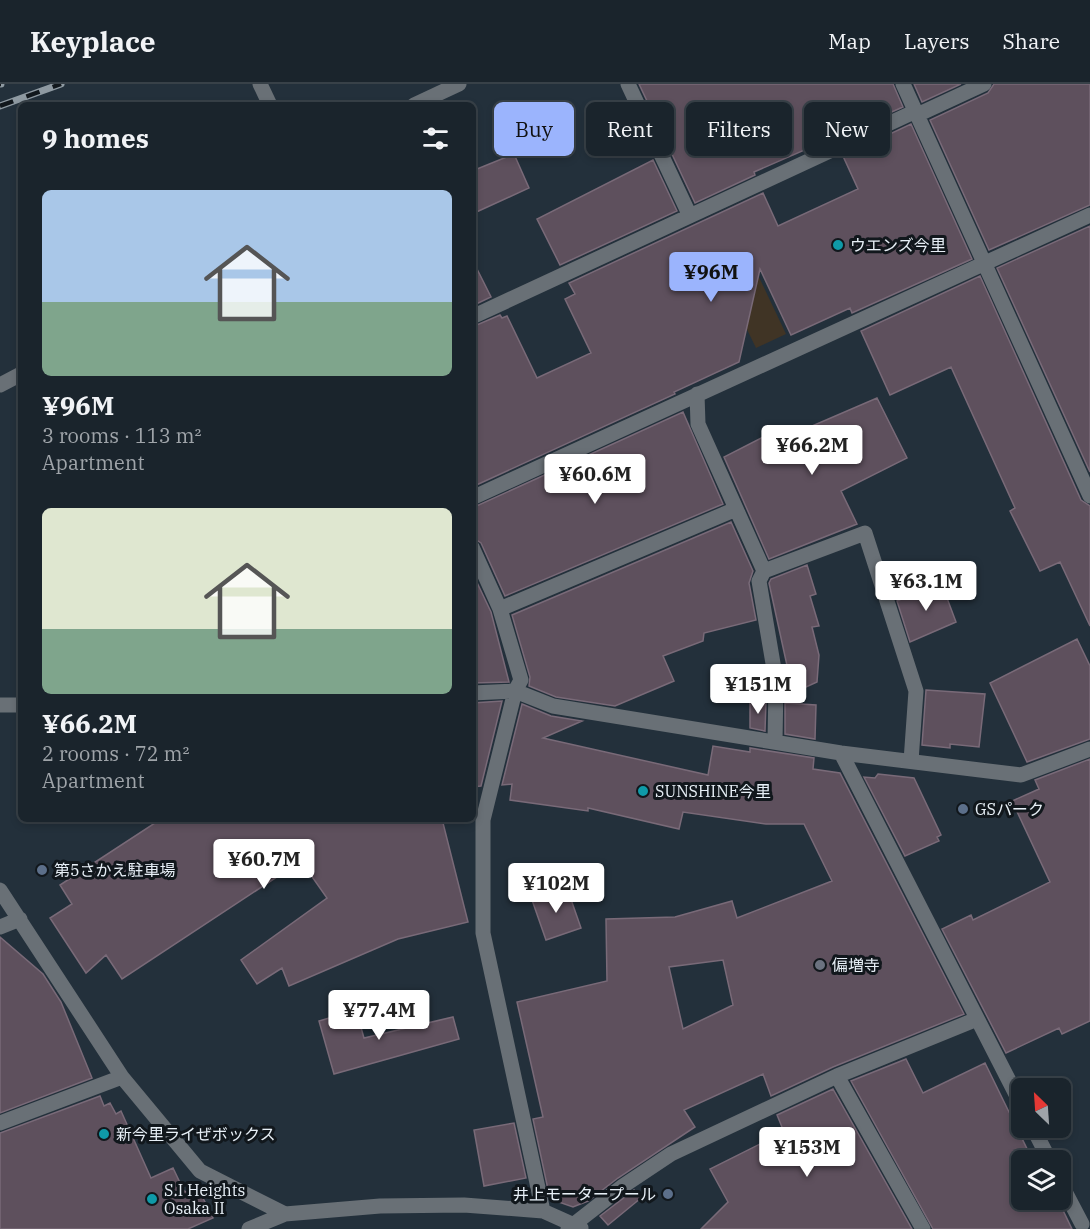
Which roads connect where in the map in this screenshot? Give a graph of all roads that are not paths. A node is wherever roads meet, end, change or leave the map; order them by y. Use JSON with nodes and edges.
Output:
{"nodes":[{"id":1,"x":260,"y":84,"type":"edge"},
{"id":2,"x":459,"y":84,"type":"edge"},
{"id":3,"x":628,"y":84,"type":"edge"},
{"id":4,"x":903,"y":84,"type":"edge"},
{"id":5,"x":984,"y":84,"type":"edge"},
{"id":6,"x":269,"y":102,"type":"edge"},
{"id":7,"x":420,"y":102,"type":"edge"},
{"id":8,"x":916,"y":113,"type":"junction"},
{"id":9,"x":690,"y":216,"type":"junction"},
{"id":10,"x":1090,"y":216,"type":"edge"},
{"id":11,"x":986,"y":262,"type":"junction"},
{"id":12,"x":476,"y":315,"type":"edge"},
{"id":13,"x":18,"y":376,"type":"edge"},
{"id":14,"x":0,"y":385,"type":"edge"},
{"id":15,"x":697,"y":394,"type":"junction"},
{"id":16,"x":476,"y":496,"type":"edge"},
{"id":17,"x":1090,"y":496,"type":"edge"},
{"id":18,"x":736,"y":509,"type":"junction"},
{"id":19,"x":476,"y":556,"type":"edge"},
{"id":20,"x":764,"y":571,"type":"junction"},
{"id":21,"x":500,"y":609,"type":"junction"},
{"id":22,"x":515,"y":691,"type":"junction"},
{"id":23,"x":476,"y":693,"type":"edge"},
{"id":24,"x":0,"y":705,"type":"edge"},
{"id":25,"x":18,"y":705,"type":"edge"},
{"id":26,"x":776,"y":742,"type":"junction"},
{"id":27,"x":1090,"y":749,"type":"edge"},
{"id":28,"x":841,"y":753,"type":"junction"},
{"id":29,"x":911,"y":761,"type":"junction"},
{"id":30,"x":0,"y":890,"type":"edge"},
{"id":31,"x":20,"y":920,"type":"junction"},
{"id":32,"x":0,"y":927,"type":"edge"},
{"id":33,"x":977,"y":1019,"type":"junction"},
{"id":34,"x":837,"y":1076,"type":"junction"},
{"id":35,"x":122,"y":1077,"type":"junction"},
{"id":36,"x":1011,"y":1085,"type":"edge"},
{"id":37,"x":0,"y":1123,"type":"edge"},
{"id":38,"x":1071,"y":1204,"type":"edge"},
{"id":39,"x":543,"y":1211,"type":"junction"},
{"id":40,"x":285,"y":1214,"type":"junction"},
{"id":41,"x":1081,"y":1224,"type":"edge"},
{"id":42,"x":575,"y":1227,"type":"edge"},
{"id":43,"x":249,"y":1229,"type":"edge"},
{"id":44,"x":923,"y":1229,"type":"edge"}],
"edges":[{"from":1,"to":6,"type":"street"},
{"from":2,"to":7,"type":"street"},
{"from":3,"to":9,"type":"street"},
{"from":4,"to":8,"type":"street"},
{"from":5,"to":8,"type":"street"},
{"from":8,"to":9,"type":"street"},
{"from":8,"to":11,"type":"street"},
{"from":9,"to":12,"type":"street"},
{"from":10,"to":11,"type":"street"},
{"from":11,"to":15,"type":"street"},
{"from":11,"to":17,"type":"street"},
{"from":13,"to":14,"type":"street"},
{"from":15,"to":16,"type":"street"},
{"from":15,"to":18,"type":"street"},
{"from":18,"to":20,"type":"street"},
{"from":18,"to":21,"type":"street"},
{"from":19,"to":21,"type":"street"},
{"from":20,"to":26,"type":"street"},
{"from":20,"to":29,"type":"street"},
{"from":21,"to":22,"type":"street"},
{"from":22,"to":23,"type":"street"},
{"from":22,"to":26,"type":"street"},
{"from":22,"to":39,"type":"street"},
{"from":24,"to":25,"type":"street"},
{"from":26,"to":28,"type":"street"},
{"from":27,"to":29,"type":"street"},
{"from":28,"to":29,"type":"street"},
{"from":28,"to":33,"type":"street"},
{"from":30,"to":31,"type":"street"},
{"from":31,"to":32,"type":"street"},
{"from":31,"to":35,"type":"street"},
{"from":33,"to":34,"type":"street"},
{"from":33,"to":36,"type":"street"},
{"from":34,"to":42,"type":"street"},
{"from":34,"to":44,"type":"street"},
{"from":35,"to":37,"type":"street"},
{"from":35,"to":40,"type":"street"},
{"from":38,"to":41,"type":"street"},
{"from":39,"to":40,"type":"street"},
{"from":39,"to":42,"type":"street"},
{"from":40,"to":43,"type":"street"}]}
